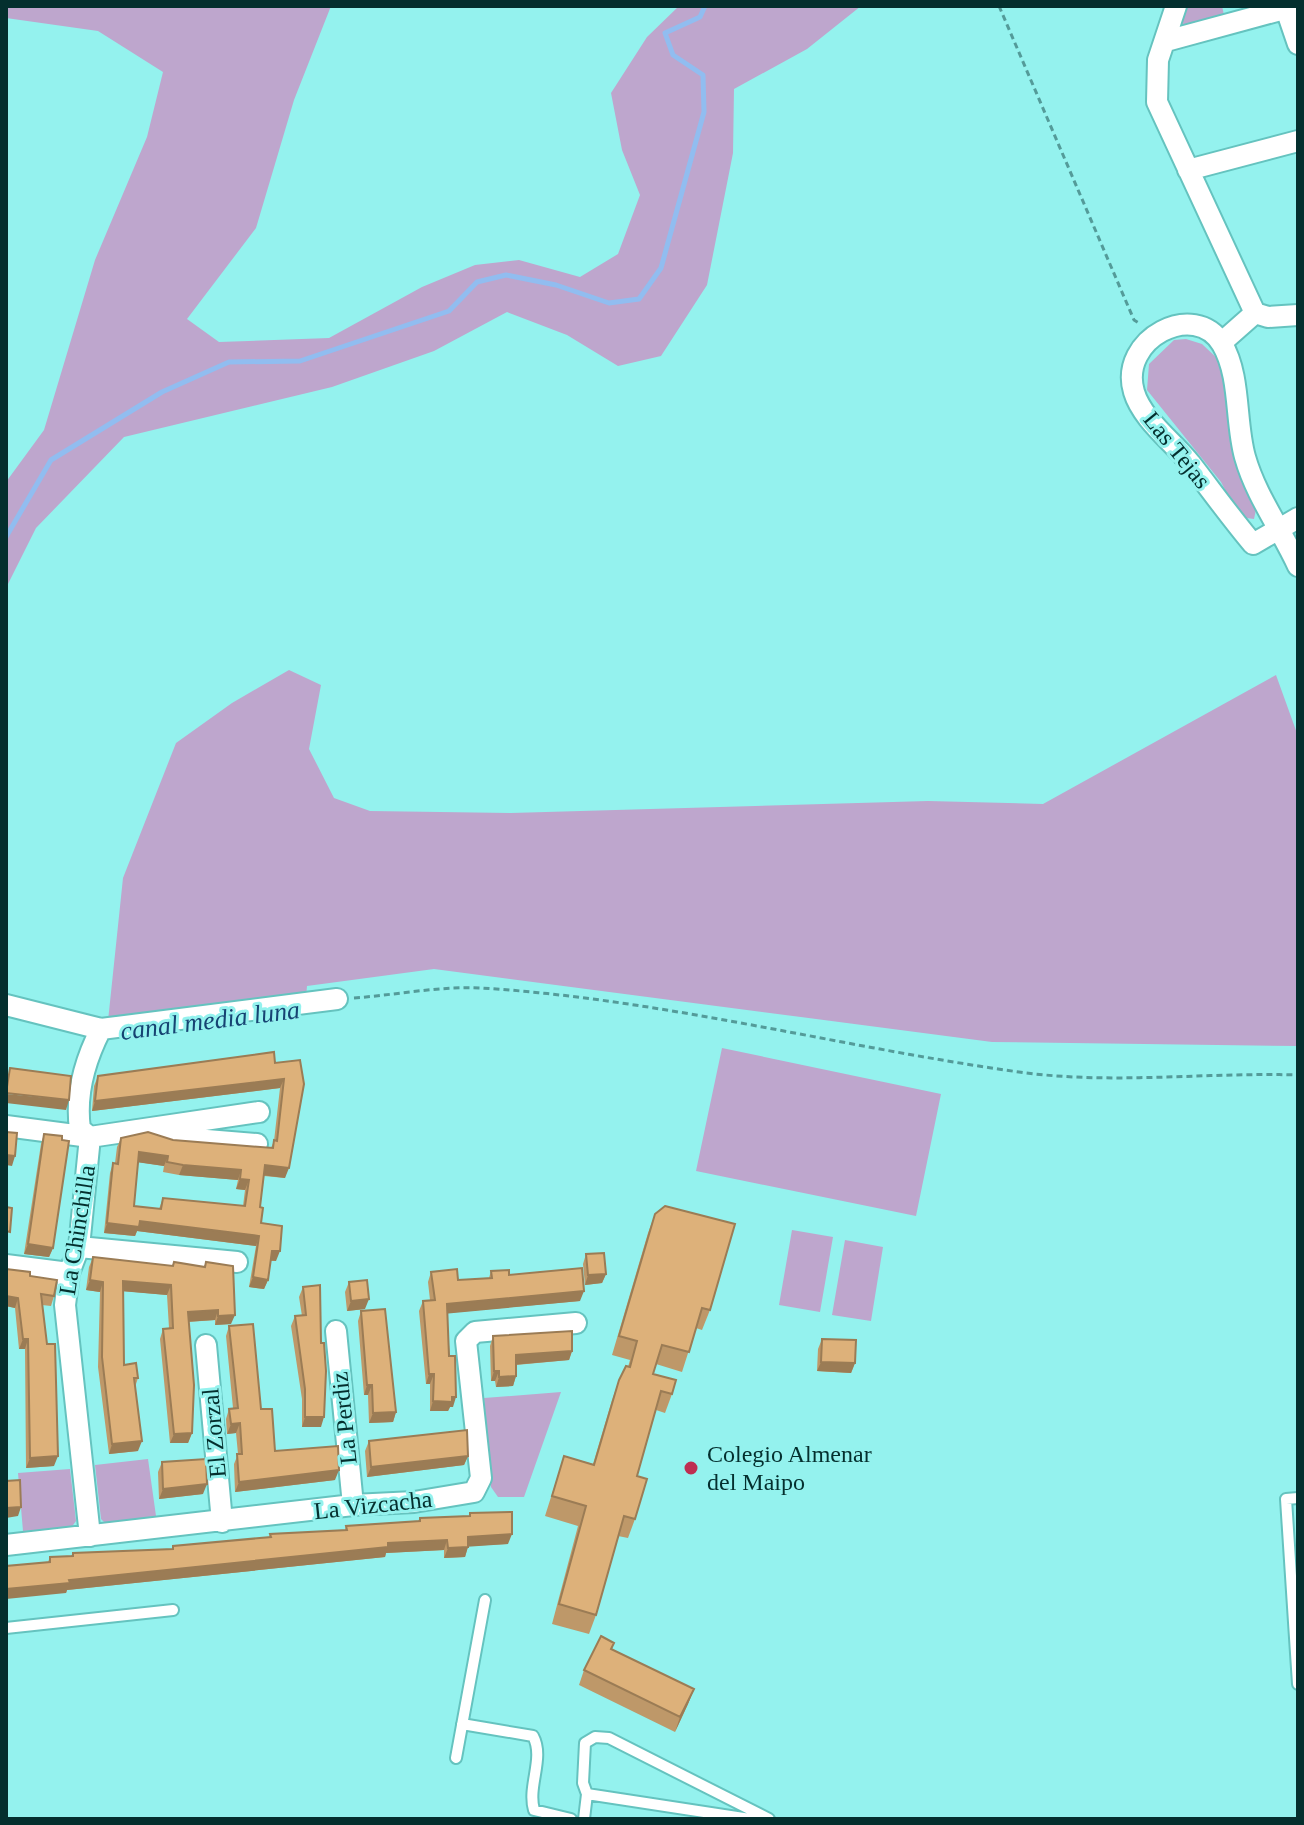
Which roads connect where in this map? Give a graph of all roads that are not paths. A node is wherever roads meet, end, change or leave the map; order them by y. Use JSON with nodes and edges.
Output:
{"nodes":[{"id":1,"x":1176,"y":6,"type":"edge"},
{"id":2,"x":1290,"y":7,"type":"edge"},
{"id":3,"x":1166,"y":41,"type":"junction"},
{"id":4,"x":1298,"y":44,"type":"edge"},
{"id":5,"x":1298,"y":141,"type":"edge"},
{"id":6,"x":1188,"y":170,"type":"junction"},
{"id":7,"x":1255,"y":313,"type":"junction"},
{"id":8,"x":1298,"y":315,"type":"edge"},
{"id":9,"x":1221,"y":343,"type":"junction"},
{"id":10,"x":1289,"y":523,"type":"edge"},
{"id":11,"x":1298,"y":566,"type":"edge"},
{"id":12,"x":337,"y":999,"type":"road end"},
{"id":13,"x":6,"y":1005,"type":"edge"},
{"id":14,"x":101,"y":1029,"type":"junction"},
{"id":15,"x":259,"y":1112,"type":"dead end"},
{"id":16,"x":6,"y":1126,"type":"edge"},
{"id":17,"x":146,"y":1128,"type":"junction"},
{"id":18,"x":90,"y":1137,"type":"junction"},
{"id":19,"x":257,"y":1144,"type":"edge"},
{"id":20,"x":79,"y":1247,"type":"junction"},
{"id":21,"x":237,"y":1262,"type":"dead end"},
{"id":22,"x":6,"y":1265,"type":"edge"},
{"id":23,"x":69,"y":1273,"type":"junction"},
{"id":24,"x":576,"y":1323,"type":"dead end"},
{"id":25,"x":336,"y":1331,"type":"dead end"},
{"id":26,"x":206,"y":1345,"type":"dead end"},
{"id":27,"x":1298,"y":1498,"type":"edge"},
{"id":28,"x":353,"y":1505,"type":"junction"},
{"id":29,"x":222,"y":1522,"type":"junction"},
{"id":30,"x":90,"y":1536,"type":"junction"},
{"id":31,"x":6,"y":1545,"type":"edge"},
{"id":32,"x":485,"y":1600,"type":"dead end"},
{"id":33,"x":173,"y":1610,"type":"dead end"},
{"id":34,"x":6,"y":1628,"type":"edge"},
{"id":35,"x":1298,"y":1684,"type":"edge"},
{"id":36,"x":462,"y":1724,"type":"junction"},
{"id":37,"x":456,"y":1758,"type":"dead end"},
{"id":38,"x":587,"y":1794,"type":"junction"},
{"id":39,"x":571,"y":1819,"type":"edge"},
{"id":40,"x":584,"y":1819,"type":"edge"},
{"id":41,"x":750,"y":1819,"type":"edge"},
{"id":42,"x":769,"y":1819,"type":"edge"}],
"edges":[{"from":1,"to":3,"type":"street"},
{"from":2,"to":3,"type":"street"},
{"from":2,"to":4,"type":"street"},
{"from":3,"to":6,"type":"street"},
{"from":5,"to":6,"type":"street"},
{"from":6,"to":7,"type":"street"},
{"from":7,"to":8,"type":"street"},
{"from":7,"to":9,"type":"street"},
{"from":9,"to":10,"type":"street","name":"Las Tejas"},
{"from":9,"to":10,"type":"street","name":"Las Tejas"},
{"from":10,"to":11,"type":"street","name":"Las Tejas"},
{"from":12,"to":14,"type":"street"},
{"from":13,"to":14,"type":"street"},
{"from":14,"to":18,"type":"street","name":"La Chinchilla"},
{"from":15,"to":17,"type":"street"},
{"from":16,"to":18,"type":"street"},
{"from":17,"to":18,"type":"street"},
{"from":17,"to":19,"type":"street"},
{"from":18,"to":20,"type":"street","name":"La Chinchilla"},
{"from":20,"to":21,"type":"street"},
{"from":20,"to":23,"type":"street","name":"La Chinchilla"},
{"from":22,"to":23,"type":"street"},
{"from":23,"to":30,"type":"street","name":"La Chinchilla"},
{"from":24,"to":28,"type":"street","name":"La Vizcacha"},
{"from":25,"to":28,"type":"street","name":"La Perdiz"},
{"from":26,"to":29,"type":"street","name":"El Zorzal"},
{"from":27,"to":35,"type":"lane"},
{"from":28,"to":29,"type":"street","name":"La Vizcacha"},
{"from":29,"to":30,"type":"street","name":"La Vizcacha"},
{"from":30,"to":31,"type":"street","name":"La Vizcacha"},
{"from":32,"to":36,"type":"lane"},
{"from":33,"to":34,"type":"lane"},
{"from":36,"to":37,"type":"lane"},
{"from":36,"to":39,"type":"lane"},
{"from":38,"to":40,"type":"lane"},
{"from":38,"to":41,"type":"lane"},
{"from":38,"to":42,"type":"lane"}]}
